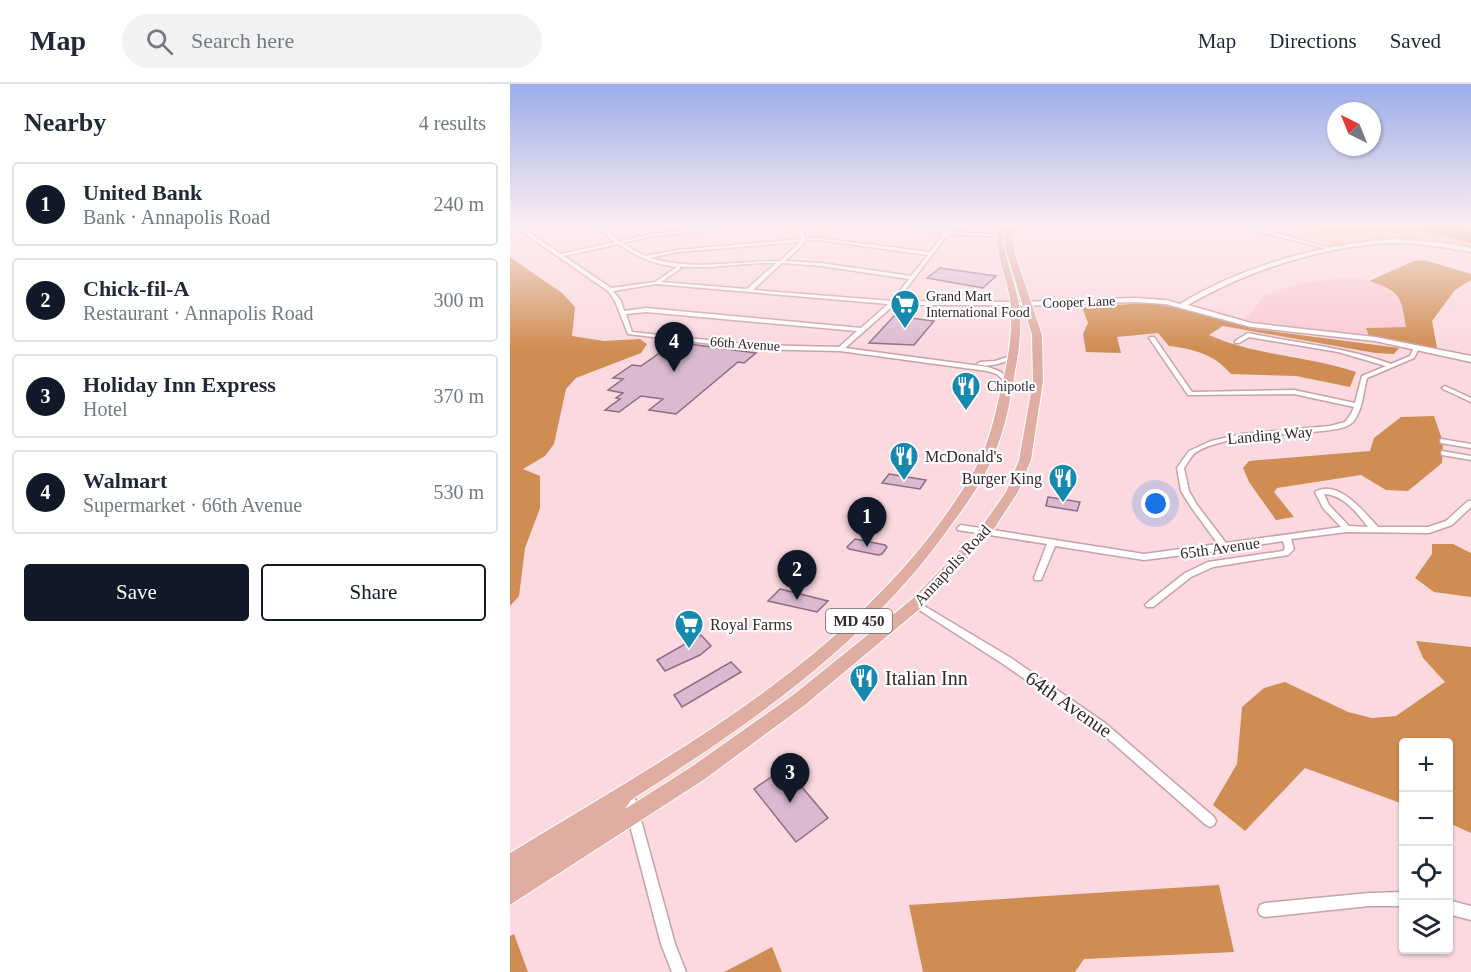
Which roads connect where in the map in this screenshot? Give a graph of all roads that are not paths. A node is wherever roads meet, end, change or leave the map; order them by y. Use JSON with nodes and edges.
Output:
{"nodes":[{"id":1,"x":573,"y":265,"type":"edge"},
{"id":2,"x":663,"y":265,"type":"edge"},
{"id":3,"x":722,"y":265,"type":"edge"},
{"id":4,"x":778,"y":265,"type":"edge"},
{"id":5,"x":810,"y":265,"type":"edge"},
{"id":6,"x":923,"y":265,"type":"edge"},
{"id":7,"x":1008,"y":265,"type":"edge"},
{"id":8,"x":1014,"y":265,"type":"edge"},
{"id":9,"x":1276,"y":265,"type":"edge"},
{"id":10,"x":678,"y":268,"type":"junction"},
{"id":11,"x":913,"y":278,"type":"junction"},
{"id":12,"x":656,"y":283,"type":"junction"},
{"id":13,"x":610,"y":290,"type":"junction"},
{"id":14,"x":748,"y":291,"type":"junction"},
{"id":15,"x":893,"y":303,"type":"junction"},
{"id":16,"x":1021,"y":304,"type":"junction"},
{"id":17,"x":1183,"y":305,"type":"junction"},
{"id":18,"x":623,"y":313,"type":"junction"},
{"id":19,"x":861,"y":330,"type":"junction"},
{"id":20,"x":1152,"y":338,"type":"dead end"},
{"id":21,"x":1237,"y":342,"type":"dead end"},
{"id":22,"x":1416,"y":348,"type":"junction"},
{"id":23,"x":840,"y":349,"type":"junction"},
{"id":24,"x":880,"y":354,"type":"junction"},
{"id":25,"x":1011,"y":358,"type":"junction"},
{"id":26,"x":1471,"y":359,"type":"edge"},
{"id":27,"x":1393,"y":366,"type":"junction"},
{"id":28,"x":1007,"y":381,"type":"junction"},
{"id":29,"x":1445,"y":388,"type":"dead end"},
{"id":30,"x":1471,"y":400,"type":"edge"},
{"id":31,"x":1356,"y":405,"type":"junction"},
{"id":32,"x":1444,"y":441,"type":"dead end"},
{"id":33,"x":1471,"y":446,"type":"edge"},
{"id":34,"x":1445,"y":453,"type":"dead end"},
{"id":35,"x":1471,"y":458,"type":"edge"},
{"id":36,"x":1471,"y":504,"type":"edge"},
{"id":37,"x":961,"y":528,"type":"dead end"},
{"id":38,"x":1347,"y":529,"type":"junction"},
{"id":39,"x":1377,"y":530,"type":"junction"},
{"id":40,"x":985,"y":532,"type":"junction"},
{"id":41,"x":1286,"y":538,"type":"junction"},
{"id":42,"x":1052,"y":543,"type":"junction"},
{"id":43,"x":1224,"y":547,"type":"junction"},
{"id":44,"x":1202,"y":551,"type":"junction"},
{"id":45,"x":1210,"y":564,"type":"junction"},
{"id":46,"x":1038,"y":578,"type":"dead end"},
{"id":47,"x":915,"y":604,"type":"junction"},
{"id":48,"x":1150,"y":605,"type":"dead end"},
{"id":49,"x":627,"y":790,"type":"junction"},
{"id":50,"x":632,"y":815,"type":"junction"},
{"id":51,"x":1210,"y":821,"type":"dead end"},
{"id":52,"x":510,"y":865,"type":"edge"},
{"id":53,"x":510,"y":878,"type":"edge"},
{"id":54,"x":510,"y":894,"type":"edge"},
{"id":55,"x":1399,"y":899,"type":"edge"},
{"id":56,"x":1453,"y":908,"type":"edge"},
{"id":57,"x":1265,"y":910,"type":"dead end"},
{"id":58,"x":1471,"y":913,"type":"edge"},
{"id":59,"x":680,"y":972,"type":"edge"}],
"edges":[{"from":1,"to":13,"type":"street","name":"66th Avenue"},
{"from":2,"to":10,"type":"street"},
{"from":3,"to":10,"type":"street"},
{"from":4,"to":14,"type":"street"},
{"from":5,"to":11,"type":"street"},
{"from":6,"to":11,"type":"street"},
{"from":7,"to":16,"type":"main road","name":"Annapolis Road","number":"MD 450"},
{"from":8,"to":16,"type":"main road","name":"Annapolis Road","number":"MD 450"},
{"from":9,"to":17,"type":"street"},
{"from":10,"to":12,"type":"street"},
{"from":11,"to":15,"type":"street"},
{"from":12,"to":13,"type":"street","name":"Cooper Lane"},
{"from":12,"to":14,"type":"street","name":"Cooper Lane"},
{"from":13,"to":18,"type":"street","name":"66th Avenue"},
{"from":14,"to":15,"type":"street","name":"Cooper Lane"},
{"from":15,"to":16,"type":"street","name":"Cooper Lane"},
{"from":15,"to":19,"type":"street"},
{"from":16,"to":17,"type":"street","name":"Cooper Lane"},
{"from":16,"to":25,"type":"main road","name":"Annapolis Road","number":"MD 450"},
{"from":16,"to":40,"type":"main road","name":"Annapolis Road","number":"MD 450"},
{"from":17,"to":22,"type":"street","name":"Cooper Lane"},
{"from":18,"to":19,"type":"street"},
{"from":18,"to":23,"type":"street","name":"66th Avenue"},
{"from":19,"to":23,"type":"street"},
{"from":20,"to":31,"type":"street"},
{"from":21,"to":27,"type":"street"},
{"from":22,"to":26,"type":"street","name":"Cooper Lane"},
{"from":22,"to":27,"type":"street","name":"Landing Way"},
{"from":23,"to":24,"type":"street","name":"66th Avenue"},
{"from":24,"to":25,"type":"street","name":"66th Avenue"},
{"from":24,"to":28,"type":"street","name":"66th Avenue"},
{"from":25,"to":28,"type":"main road","name":"Annapolis Road","number":"MD 450"},
{"from":27,"to":31,"type":"street","name":"Landing Way"},
{"from":28,"to":49,"type":"main road","name":"Annapolis Road","number":"MD 450"},
{"from":29,"to":30,"type":"street"},
{"from":31,"to":43,"type":"street","name":"Landing Way"},
{"from":32,"to":33,"type":"street"},
{"from":34,"to":35,"type":"street"},
{"from":36,"to":39,"type":"street","name":"65th Avenue"},
{"from":37,"to":40,"type":"street","name":"65th Avenue"},
{"from":38,"to":39,"type":"street","name":"65th Avenue"},
{"from":38,"to":39,"type":"street"},
{"from":38,"to":41,"type":"street","name":"65th Avenue"},
{"from":40,"to":42,"type":"street","name":"65th Avenue"},
{"from":40,"to":47,"type":"main road","name":"Annapolis Road","number":"MD 450"},
{"from":41,"to":43,"type":"street","name":"65th Avenue"},
{"from":41,"to":45,"type":"street"},
{"from":42,"to":44,"type":"street","name":"65th Avenue"},
{"from":42,"to":46,"type":"street"},
{"from":43,"to":44,"type":"street","name":"65th Avenue"},
{"from":44,"to":45,"type":"street"},
{"from":45,"to":48,"type":"street"},
{"from":47,"to":50,"type":"main road","name":"Annapolis Road","number":"MD 450"},
{"from":47,"to":51,"type":"street","name":"64th Avenue"},
{"from":49,"to":50,"type":"street"},
{"from":49,"to":52,"type":"main road","name":"Annapolis Road","number":"MD 450"},
{"from":49,"to":53,"type":"main road"},
{"from":50,"to":54,"type":"main road","name":"Annapolis Road","number":"MD 450"},
{"from":50,"to":59,"type":"street"},
{"from":55,"to":57,"type":"street"},
{"from":56,"to":58,"type":"street"}]}
